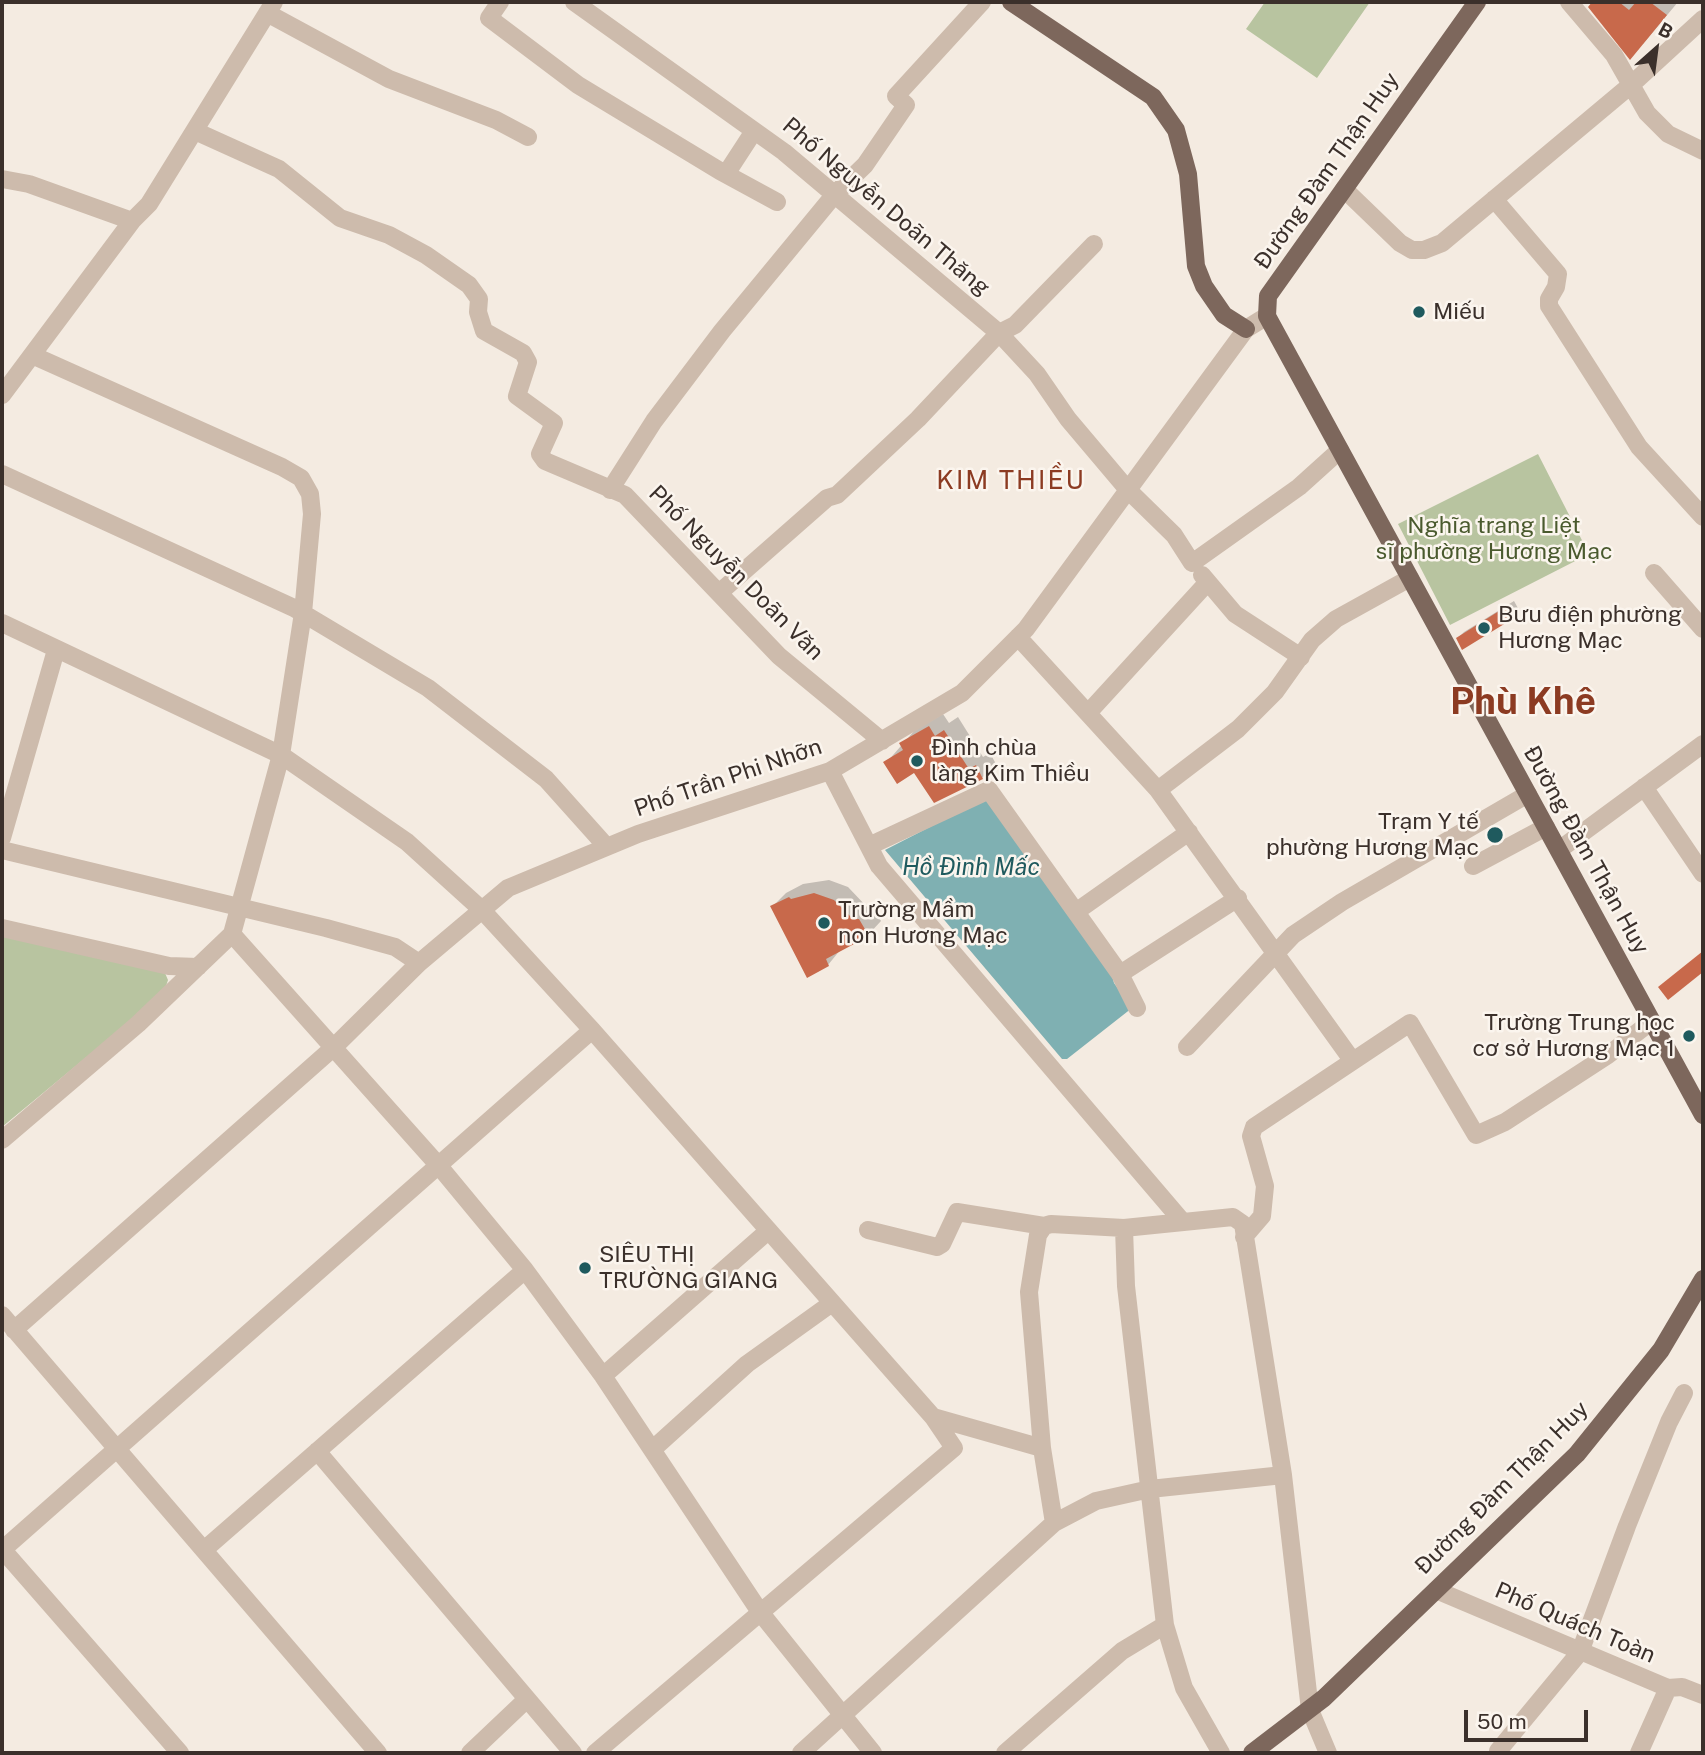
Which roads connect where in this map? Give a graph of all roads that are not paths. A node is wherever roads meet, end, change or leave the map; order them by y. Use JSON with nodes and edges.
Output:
{"nodes":[{"id":1,"x":500,"y":2,"type":"edge"},
{"id":2,"x":574,"y":2,"type":"edge"},
{"id":3,"x":982,"y":2,"type":"edge"},
{"id":4,"x":1011,"y":2,"type":"edge"},
{"id":5,"x":1477,"y":2,"type":"edge"},
{"id":6,"x":1569,"y":2,"type":"edge"},
{"id":7,"x":270,"y":7,"type":"edge"},
{"id":8,"x":1703,"y":19,"type":"edge"},
{"id":9,"x":1632,"y":84,"type":"junction"},
{"id":10,"x":195,"y":131,"type":"junction"},
{"id":11,"x":754,"y":131,"type":"junction"},
{"id":12,"x":528,"y":137,"type":"dead end"},
{"id":13,"x":1703,"y":150,"type":"edge"},
{"id":14,"x":726,"y":174,"type":"junction"},
{"id":15,"x":2,"y":179,"type":"edge"},
{"id":16,"x":1344,"y":189,"type":"junction"},
{"id":17,"x":835,"y":194,"type":"junction"},
{"id":18,"x":1494,"y":200,"type":"junction"},
{"id":19,"x":778,"y":202,"type":"dead end"},
{"id":20,"x":132,"y":221,"type":"junction"},
{"id":21,"x":1094,"y":244,"type":"dead end"},
{"id":22,"x":1267,"y":316,"type":"junction"},
{"id":23,"x":1246,"y":329,"type":"junction"},
{"id":24,"x":999,"y":334,"type":"junction"},
{"id":25,"x":32,"y":355,"type":"junction"},
{"id":26,"x":2,"y":395,"type":"edge"},
{"id":27,"x":1340,"y":450,"type":"junction"},
{"id":28,"x":2,"y":474,"type":"edge"},
{"id":29,"x":610,"y":490,"type":"junction"},
{"id":30,"x":1128,"y":490,"type":"junction"},
{"id":31,"x":1703,"y":517,"type":"edge"},
{"id":32,"x":1192,"y":563,"type":"junction"},
{"id":33,"x":1654,"y":573,"type":"dead end"},
{"id":34,"x":1410,"y":578,"type":"junction"},
{"id":35,"x":1207,"y":583,"type":"junction"},
{"id":36,"x":719,"y":593,"type":"junction"},
{"id":37,"x":303,"y":613,"type":"junction"},
{"id":38,"x":2,"y":623,"type":"edge"},
{"id":39,"x":1703,"y":629,"type":"edge"},
{"id":40,"x":1018,"y":637,"type":"junction"},
{"id":41,"x":56,"y":650,"type":"junction"},
{"id":42,"x":1301,"y":657,"type":"junction"},
{"id":43,"x":1088,"y":713,"type":"junction"},
{"id":44,"x":882,"y":741,"type":"junction"},
{"id":45,"x":1702,"y":748,"type":"edge"},
{"id":46,"x":281,"y":755,"type":"junction"},
{"id":47,"x":830,"y":771,"type":"junction"},
{"id":48,"x":1644,"y":788,"type":"junction"},
{"id":49,"x":1158,"y":790,"type":"junction"},
{"id":50,"x":1528,"y":794,"type":"junction"},
{"id":51,"x":1546,"y":827,"type":"junction"},
{"id":52,"x":1189,"y":832,"type":"junction"},
{"id":53,"x":2,"y":838,"type":"edge"},
{"id":54,"x":606,"y":846,"type":"junction"},
{"id":55,"x":869,"y":846,"type":"junction"},
{"id":56,"x":2,"y":850,"type":"edge"},
{"id":57,"x":1559,"y":850,"type":"junction"},
{"id":58,"x":1473,"y":866,"type":"dead end"},
{"id":59,"x":1703,"y":874,"type":"edge"},
{"id":60,"x":1238,"y":898,"type":"junction"},
{"id":61,"x":237,"y":908,"type":"junction"},
{"id":62,"x":482,"y":910,"type":"junction"},
{"id":63,"x":1077,"y":911,"type":"junction"},
{"id":64,"x":2,"y":928,"type":"edge"},
{"id":65,"x":232,"y":934,"type":"junction"},
{"id":66,"x":1275,"y":954,"type":"junction"},
{"id":67,"x":419,"y":963,"type":"junction"},
{"id":68,"x":198,"y":967,"type":"junction"},
{"id":69,"x":1120,"y":974,"type":"junction"},
{"id":70,"x":1137,"y":1009,"type":"dead end"},
{"id":71,"x":1652,"y":1021,"type":"junction"},
{"id":72,"x":592,"y":1030,"type":"junction"},
{"id":73,"x":1186,"y":1047,"type":"dead end"},
{"id":74,"x":332,"y":1048,"type":"junction"},
{"id":75,"x":1352,"y":1060,"type":"junction"},
{"id":76,"x":1703,"y":1115,"type":"edge"},
{"id":77,"x":2,"y":1140,"type":"edge"},
{"id":78,"x":439,"y":1166,"type":"junction"},
{"id":79,"x":1182,"y":1222,"type":"junction"},
{"id":80,"x":1044,"y":1226,"type":"junction"},
{"id":81,"x":1124,"y":1228,"type":"junction"},
{"id":82,"x":868,"y":1230,"type":"dead end"},
{"id":83,"x":768,"y":1231,"type":"junction"},
{"id":84,"x":1244,"y":1237,"type":"junction"},
{"id":85,"x":525,"y":1270,"type":"junction"},
{"id":86,"x":1703,"y":1279,"type":"edge"},
{"id":87,"x":832,"y":1303,"type":"junction"},
{"id":88,"x":2,"y":1315,"type":"edge"},
{"id":89,"x":15,"y":1330,"type":"junction"},
{"id":90,"x":603,"y":1376,"type":"junction"},
{"id":91,"x":1684,"y":1393,"type":"dead end"},
{"id":92,"x":933,"y":1417,"type":"junction"},
{"id":93,"x":1042,"y":1448,"type":"junction"},
{"id":94,"x":653,"y":1449,"type":"junction"},
{"id":95,"x":117,"y":1450,"type":"junction"},
{"id":96,"x":317,"y":1451,"type":"junction"},
{"id":97,"x":1283,"y":1475,"type":"junction"},
{"id":98,"x":1150,"y":1489,"type":"junction"},
{"id":99,"x":1054,"y":1522,"type":"junction"},
{"id":100,"x":2,"y":1550,"type":"edge"},
{"id":101,"x":204,"y":1550,"type":"junction"},
{"id":102,"x":1436,"y":1590,"type":"junction"},
{"id":103,"x":760,"y":1612,"type":"junction"},
{"id":104,"x":1165,"y":1625,"type":"junction"},
{"id":105,"x":1580,"y":1652,"type":"junction"},
{"id":106,"x":1668,"y":1688,"type":"junction"},
{"id":107,"x":1703,"y":1695,"type":"edge"},
{"id":108,"x":527,"y":1699,"type":"junction"},
{"id":109,"x":1310,"y":1710,"type":"junction"},
{"id":110,"x":842,"y":1716,"type":"junction"},
{"id":111,"x":1498,"y":1751,"type":"dead end"},
{"id":112,"x":180,"y":1753,"type":"edge"},
{"id":113,"x":378,"y":1753,"type":"edge"},
{"id":114,"x":470,"y":1753,"type":"edge"},
{"id":115,"x":573,"y":1753,"type":"edge"},
{"id":116,"x":595,"y":1753,"type":"edge"},
{"id":117,"x":801,"y":1753,"type":"edge"},
{"id":118,"x":873,"y":1753,"type":"edge"},
{"id":119,"x":1005,"y":1753,"type":"edge"},
{"id":120,"x":1221,"y":1753,"type":"edge"},
{"id":121,"x":1252,"y":1753,"type":"edge"},
{"id":122,"x":1328,"y":1753,"type":"edge"},
{"id":123,"x":1639,"y":1753,"type":"edge"}],
"edges":[{"from":1,"to":14,"type":"street"},
{"from":2,"to":11,"type":"street","name":"Phố Nguyễn Doãn Thăng"},
{"from":3,"to":17,"type":"street"},
{"from":4,"to":23,"type":"main road"},
{"from":5,"to":16,"type":"main road","name":"Đường Đàm Thận Huy"},
{"from":6,"to":9,"type":"street"},
{"from":7,"to":10,"type":"street"},
{"from":7,"to":12,"type":"street"},
{"from":8,"to":9,"type":"street"},
{"from":9,"to":13,"type":"street"},
{"from":9,"to":18,"type":"street"},
{"from":10,"to":20,"type":"street"},
{"from":10,"to":29,"type":"street","name":"Phố Nguyễn Doãn Văn"},
{"from":11,"to":14,"type":"street"},
{"from":11,"to":17,"type":"street","name":"Phố Nguyễn Doãn Thăng"},
{"from":14,"to":19,"type":"street"},
{"from":15,"to":20,"type":"street"},
{"from":16,"to":18,"type":"street"},
{"from":16,"to":22,"type":"main road","name":"Đường Đàm Thận Huy"},
{"from":17,"to":24,"type":"street","name":"Phố Nguyễn Doãn Thăng"},
{"from":17,"to":29,"type":"street"},
{"from":18,"to":31,"type":"street"},
{"from":20,"to":25,"type":"street"},
{"from":21,"to":24,"type":"street"},
{"from":22,"to":23,"type":"street","name":"Phố Trần Phi Nhỡn"},
{"from":22,"to":27,"type":"main road","name":"Đường Đàm Thận Huy"},
{"from":23,"to":30,"type":"street","name":"Phố Trần Phi Nhỡn"},
{"from":24,"to":30,"type":"street","name":"Phố Nguyễn Doãn Thăng"},
{"from":24,"to":36,"type":"street"},
{"from":25,"to":26,"type":"street"},
{"from":25,"to":37,"type":"street"},
{"from":27,"to":32,"type":"street"},
{"from":27,"to":34,"type":"main road","name":"Đường Đàm Thận Huy"},
{"from":28,"to":37,"type":"street"},
{"from":29,"to":36,"type":"street","name":"Phố Nguyễn Doãn Văn"},
{"from":30,"to":32,"type":"street","name":"Phố Nguyễn Doãn Thăng"},
{"from":30,"to":40,"type":"street","name":"Phố Trần Phi Nhỡn"},
{"from":32,"to":35,"type":"street","name":"Phố Nguyễn Doãn Thăng"},
{"from":33,"to":39,"type":"street"},
{"from":34,"to":42,"type":"street"},
{"from":34,"to":50,"type":"main road","name":"Đường Đàm Thận Huy"},
{"from":35,"to":42,"type":"street","name":"Phố Nguyễn Doãn Thăng"},
{"from":35,"to":43,"type":"street"},
{"from":36,"to":44,"type":"street","name":"Phố Nguyễn Doãn Văn"},
{"from":37,"to":46,"type":"street"},
{"from":37,"to":54,"type":"street"},
{"from":38,"to":41,"type":"street"},
{"from":40,"to":43,"type":"street"},
{"from":40,"to":44,"type":"street","name":"Phố Trần Phi Nhỡn"},
{"from":41,"to":46,"type":"street"},
{"from":41,"to":53,"type":"street"},
{"from":42,"to":49,"type":"street"},
{"from":43,"to":49,"type":"street"},
{"from":44,"to":47,"type":"street","name":"Phố Trần Phi Nhỡn"},
{"from":45,"to":48,"type":"street"},
{"from":46,"to":61,"type":"street"},
{"from":46,"to":62,"type":"street"},
{"from":47,"to":54,"type":"street","name":"Phố Trần Phi Nhỡn"},
{"from":47,"to":55,"type":"street"},
{"from":48,"to":57,"type":"street"},
{"from":48,"to":59,"type":"street"},
{"from":49,"to":52,"type":"street"},
{"from":50,"to":51,"type":"main road","name":"Đường Đàm Thận Huy"},
{"from":50,"to":66,"type":"street"},
{"from":51,"to":57,"type":"main road","name":"Đường Đàm Thận Huy"},
{"from":51,"to":58,"type":"street"},
{"from":52,"to":60,"type":"street"},
{"from":52,"to":63,"type":"street"},
{"from":54,"to":62,"type":"street","name":"Phố Trần Phi Nhỡn"},
{"from":55,"to":63,"type":"street"},
{"from":55,"to":79,"type":"street"},
{"from":56,"to":61,"type":"street"},
{"from":57,"to":71,"type":"main road","name":"Đường Đàm Thận Huy"},
{"from":60,"to":66,"type":"street"},
{"from":60,"to":69,"type":"street"},
{"from":61,"to":65,"type":"street"},
{"from":61,"to":67,"type":"street"},
{"from":62,"to":67,"type":"street","name":"Phố Trần Phi Nhỡn"},
{"from":62,"to":72,"type":"street"},
{"from":63,"to":69,"type":"street"},
{"from":64,"to":68,"type":"street"},
{"from":65,"to":68,"type":"street"},
{"from":65,"to":74,"type":"street"},
{"from":66,"to":73,"type":"street"},
{"from":66,"to":75,"type":"street"},
{"from":67,"to":74,"type":"street","name":"Phố Trần Phi Nhỡn"},
{"from":68,"to":77,"type":"street"},
{"from":69,"to":70,"type":"street"},
{"from":71,"to":75,"type":"street"},
{"from":71,"to":76,"type":"main road","name":"Đường Đàm Thận Huy"},
{"from":72,"to":78,"type":"street"},
{"from":72,"to":83,"type":"street"},
{"from":74,"to":78,"type":"street"},
{"from":74,"to":89,"type":"street","name":"Phố Trần Phi Nhỡn"},
{"from":75,"to":84,"type":"street"},
{"from":78,"to":85,"type":"street"},
{"from":78,"to":95,"type":"street"},
{"from":79,"to":81,"type":"street"},
{"from":79,"to":84,"type":"street"},
{"from":80,"to":81,"type":"street"},
{"from":80,"to":82,"type":"street"},
{"from":80,"to":93,"type":"street"},
{"from":81,"to":98,"type":"street"},
{"from":83,"to":87,"type":"street"},
{"from":83,"to":90,"type":"street"},
{"from":84,"to":97,"type":"street"},
{"from":85,"to":90,"type":"street"},
{"from":85,"to":96,"type":"street"},
{"from":86,"to":102,"type":"main road","name":"Đường Đàm Thận Huy"},
{"from":87,"to":92,"type":"street"},
{"from":87,"to":94,"type":"street"},
{"from":88,"to":89,"type":"street"},
{"from":89,"to":95,"type":"street"},
{"from":90,"to":94,"type":"street"},
{"from":91,"to":105,"type":"street"},
{"from":92,"to":93,"type":"street"},
{"from":92,"to":103,"type":"street"},
{"from":93,"to":99,"type":"street"},
{"from":94,"to":103,"type":"street"},
{"from":95,"to":100,"type":"street"},
{"from":95,"to":101,"type":"street"},
{"from":96,"to":101,"type":"street"},
{"from":96,"to":108,"type":"street"},
{"from":97,"to":98,"type":"street"},
{"from":97,"to":109,"type":"street"},
{"from":98,"to":99,"type":"street"},
{"from":98,"to":104,"type":"street"},
{"from":99,"to":110,"type":"street"},
{"from":100,"to":112,"type":"street"},
{"from":101,"to":113,"type":"street"},
{"from":102,"to":105,"type":"street","name":"Phố Quách Toàn"},
{"from":102,"to":109,"type":"main road","name":"Đường Đàm Thận Huy"},
{"from":103,"to":110,"type":"street"},
{"from":103,"to":116,"type":"street"},
{"from":104,"to":119,"type":"street"},
{"from":104,"to":120,"type":"street"},
{"from":105,"to":106,"type":"street","name":"Phố Quách Toàn"},
{"from":105,"to":111,"type":"street"},
{"from":106,"to":107,"type":"street"},
{"from":106,"to":123,"type":"street","name":"Phố Quách Toàn"},
{"from":108,"to":114,"type":"street"},
{"from":108,"to":115,"type":"street"},
{"from":109,"to":121,"type":"main road","name":"Đường Đàm Thận Huy"},
{"from":109,"to":122,"type":"street"},
{"from":110,"to":117,"type":"street"},
{"from":110,"to":118,"type":"street"}]}
